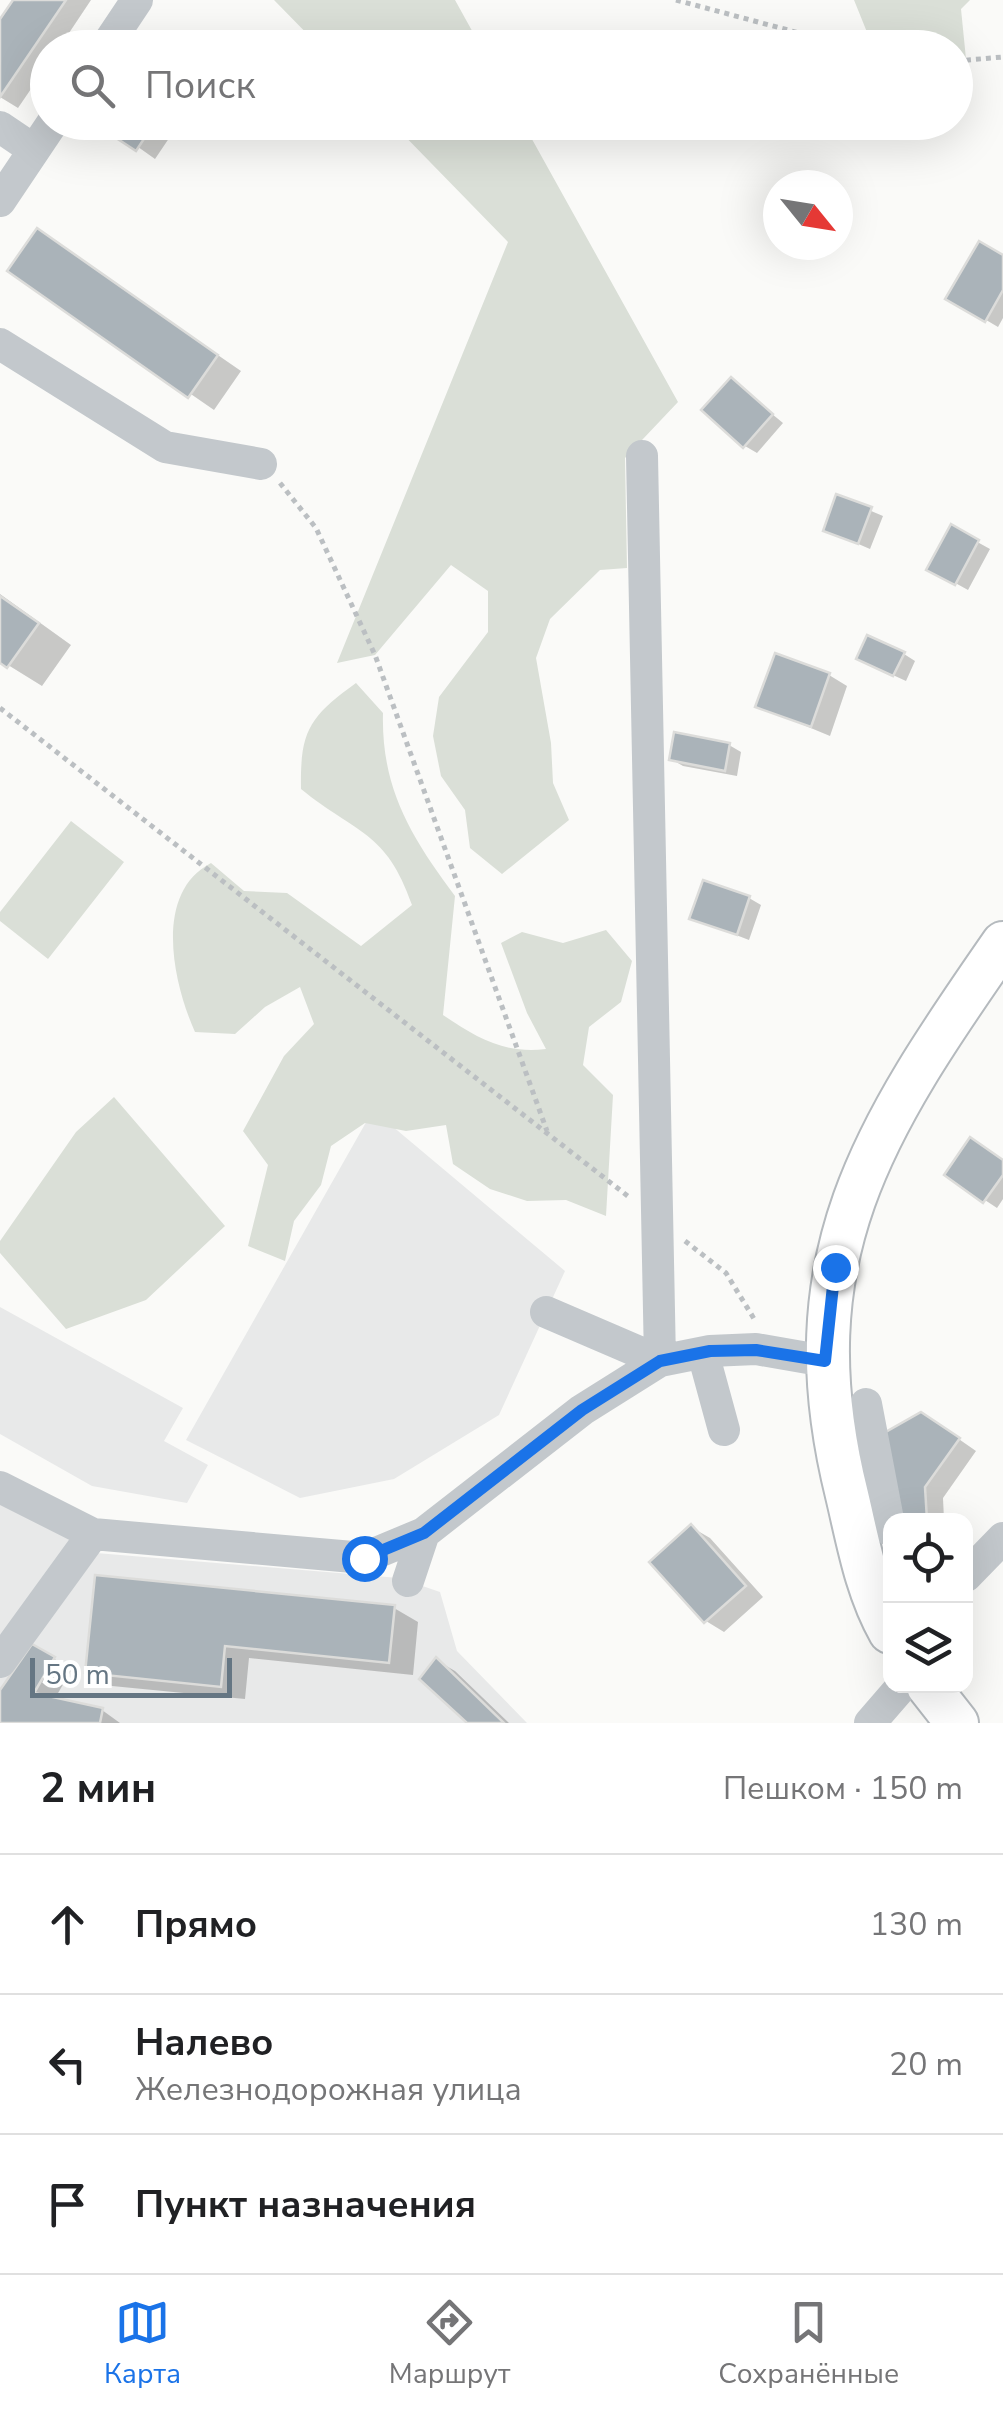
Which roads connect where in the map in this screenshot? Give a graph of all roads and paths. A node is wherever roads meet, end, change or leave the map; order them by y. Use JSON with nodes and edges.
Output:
{"nodes":[{"id":1,"x":138,"y":0,"type":"edge"},
{"id":2,"x":676,"y":0,"type":"edge"},
{"id":3,"x":117,"y":30,"type":"edge"},
{"id":4,"x":788,"y":30,"type":"edge"},
{"id":5,"x":1003,"y":57,"type":"edge"},
{"id":6,"x":973,"y":60,"type":"edge"},
{"id":7,"x":0,"y":127,"type":"edge"},
{"id":8,"x":41,"y":140,"type":"edge"},
{"id":9,"x":34,"y":150,"type":"junction"},
{"id":10,"x":0,"y":200,"type":"edge"},
{"id":11,"x":0,"y":344,"type":"edge"},
{"id":12,"x":642,"y":456,"type":"dead end"},
{"id":13,"x":261,"y":464,"type":"joint"},
{"id":14,"x":0,"y":708,"type":"edge"},
{"id":15,"x":1003,"y":943,"type":"edge"},
{"id":16,"x":548,"y":1134,"type":"junction"},
{"id":17,"x":659,"y":1220,"type":"junction"},
{"id":18,"x":546,"y":1312,"type":"dead end"},
{"id":19,"x":703,"y":1352,"type":"junction"},
{"id":20,"x":775,"y":1353,"type":"junction"},
{"id":21,"x":660,"y":1361,"type":"junction"},
{"id":22,"x":825,"y":1361,"type":"junction"},
{"id":23,"x":866,"y":1404,"type":"dead end"},
{"id":24,"x":724,"y":1430,"type":"dead end"},
{"id":25,"x":0,"y":1487,"type":"edge"},
{"id":26,"x":887,"y":1513,"type":"edge"},
{"id":27,"x":424,"y":1533,"type":"junction"},
{"id":28,"x":94,"y":1534,"type":"junction"},
{"id":29,"x":1003,"y":1538,"type":"edge"},
{"id":30,"x":973,"y":1569,"type":"edge"},
{"id":31,"x":408,"y":1581,"type":"dead end"},
{"id":32,"x":883,"y":1614,"type":"edge"},
{"id":33,"x":0,"y":1662,"type":"edge"},
{"id":34,"x":896,"y":1693,"type":"edge"},
{"id":35,"x":933,"y":1693,"type":"edge"},
{"id":36,"x":870,"y":1723,"type":"edge"},
{"id":37,"x":957,"y":1723,"type":"edge"}],
"edges":[{"from":1,"to":3,"type":"street"},
{"from":2,"to":4,"type":"path"},
{"from":5,"to":6,"type":"path"},
{"from":7,"to":9,"type":"street"},
{"from":8,"to":9,"type":"street"},
{"from":9,"to":10,"type":"street"},
{"from":11,"to":13,"type":"street"},
{"from":12,"to":17,"type":"street"},
{"from":13,"to":16,"type":"path"},
{"from":14,"to":16,"type":"path"},
{"from":15,"to":22,"type":"main road"},
{"from":16,"to":17,"type":"path"},
{"from":17,"to":20,"type":"path"},
{"from":17,"to":21,"type":"street"},
{"from":18,"to":21,"type":"street"},
{"from":19,"to":20,"type":"street"},
{"from":19,"to":21,"type":"street"},
{"from":19,"to":24,"type":"street"},
{"from":20,"to":22,"type":"street"},
{"from":21,"to":27,"type":"street"},
{"from":22,"to":32,"type":"main road"},
{"from":23,"to":26,"type":"street"},
{"from":25,"to":28,"type":"street"},
{"from":27,"to":28,"type":"street"},
{"from":27,"to":31,"type":"street"},
{"from":28,"to":33,"type":"street"},
{"from":29,"to":30,"type":"street"},
{"from":34,"to":36,"type":"street"},
{"from":35,"to":37,"type":"main road"}]}
